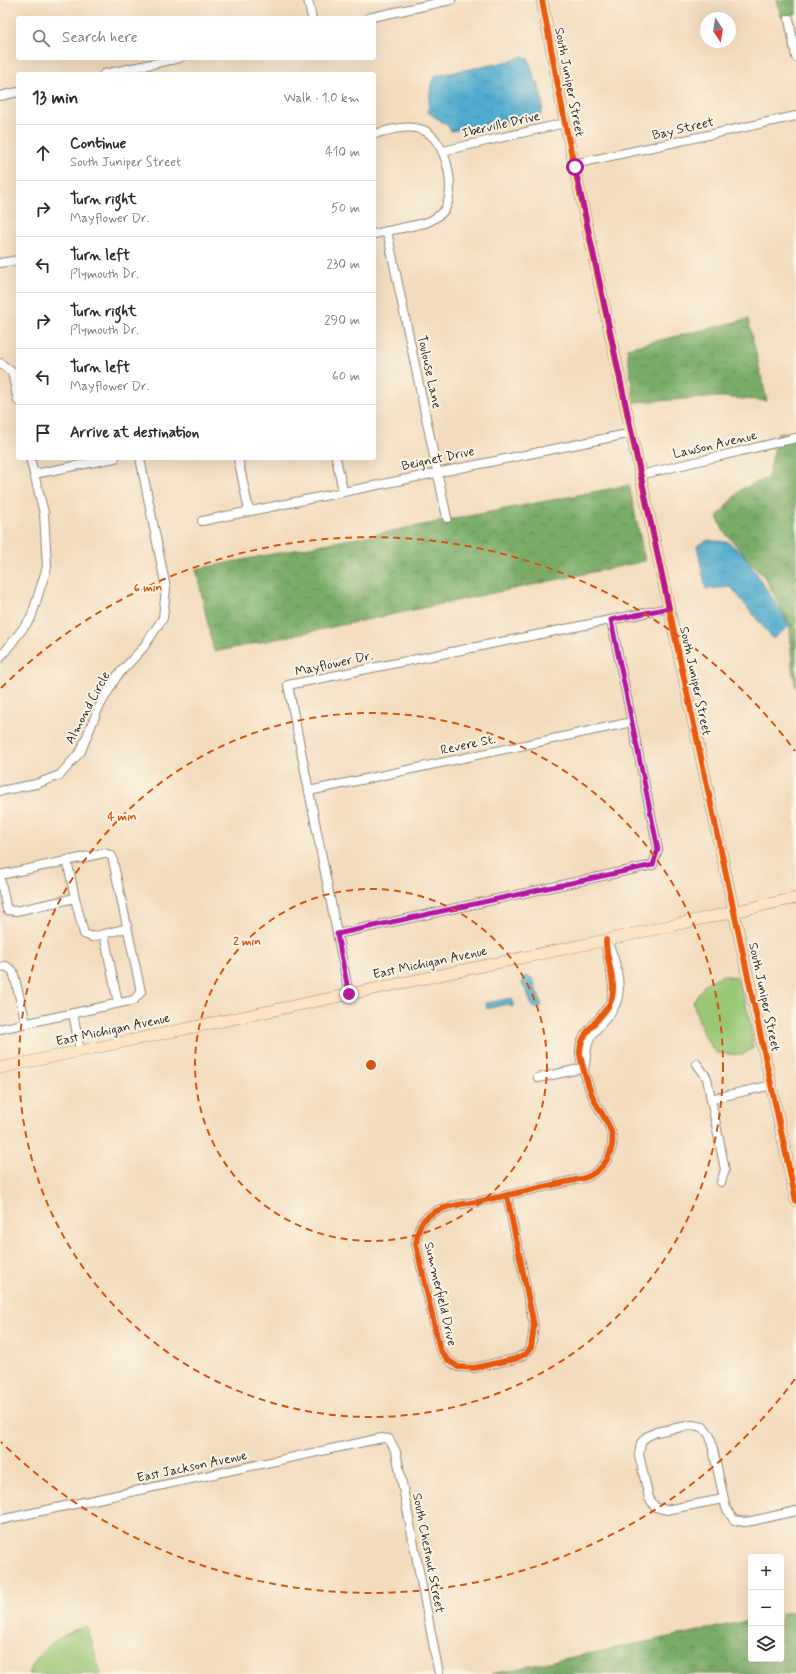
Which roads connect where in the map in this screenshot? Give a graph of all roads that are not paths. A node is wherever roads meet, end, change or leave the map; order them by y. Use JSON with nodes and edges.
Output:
{"nodes":[{"id":1,"x":308,"y":0,"type":"edge"},
{"id":2,"x":452,"y":0,"type":"edge"},
{"id":3,"x":542,"y":0,"type":"edge"},
{"id":4,"x":312,"y":16,"type":"edge"},
{"id":5,"x":376,"y":16,"type":"edge"},
{"id":6,"x":789,"y":19,"type":"dead end"},
{"id":7,"x":796,"y":57,"type":"edge"},
{"id":8,"x":170,"y":60,"type":"edge"},
{"id":9,"x":114,"y":72,"type":"edge"},
{"id":10,"x":16,"y":92,"type":"edge"},
{"id":11,"x":0,"y":96,"type":"edge"},
{"id":12,"x":796,"y":116,"type":"edge"},
{"id":13,"x":565,"y":123,"type":"junction"},
{"id":14,"x":376,"y":134,"type":"edge"},
{"id":15,"x":443,"y":151,"type":"junction"},
{"id":16,"x":574,"y":164,"type":"junction"},
{"id":17,"x":387,"y":231,"type":"junction"},
{"id":18,"x":376,"y":234,"type":"edge"},
{"id":19,"x":16,"y":260,"type":"edge"},
{"id":20,"x":0,"y":263,"type":"edge"},
{"id":21,"x":0,"y":363,"type":"edge"},
{"id":22,"x":16,"y":391,"type":"edge"},
{"id":23,"x":632,"y":433,"type":"junction"},
{"id":24,"x":796,"y":438,"type":"edge"},
{"id":25,"x":30,"y":460,"type":"edge"},
{"id":26,"x":105,"y":460,"type":"edge"},
{"id":27,"x":140,"y":460,"type":"edge"},
{"id":28,"x":238,"y":460,"type":"edge"},
{"id":29,"x":336,"y":460,"type":"edge"},
{"id":30,"x":438,"y":472,"type":"junction"},
{"id":31,"x":34,"y":474,"type":"junction"},
{"id":32,"x":640,"y":475,"type":"junction"},
{"id":33,"x":343,"y":492,"type":"junction"},
{"id":34,"x":249,"y":511,"type":"junction"},
{"id":35,"x":447,"y":518,"type":"dead end"},
{"id":36,"x":202,"y":521,"type":"dead end"},
{"id":37,"x":669,"y":608,"type":"junction"},
{"id":38,"x":611,"y":620,"type":"junction"},
{"id":39,"x":1,"y":656,"type":"edge"},
{"id":40,"x":632,"y":722,"type":"junction"},
{"id":41,"x":0,"y":791,"type":"edge"},
{"id":42,"x":309,"y":791,"type":"junction"},
{"id":43,"x":68,"y":860,"type":"junction"},
{"id":44,"x":0,"y":875,"type":"edge"},
{"id":45,"x":0,"y":878,"type":"edge"},
{"id":46,"x":75,"y":898,"type":"junction"},
{"id":47,"x":796,"y":898,"type":"edge"},
{"id":48,"x":735,"y":912,"type":"junction"},
{"id":49,"x":127,"y":928,"type":"junction"},
{"id":50,"x":104,"y":934,"type":"junction"},
{"id":51,"x":337,"y":934,"type":"junction"},
{"id":52,"x":606,"y":940,"type":"junction"},
{"id":53,"x":0,"y":967,"type":"edge"},
{"id":54,"x":349,"y":994,"type":"junction"},
{"id":55,"x":118,"y":1003,"type":"junction"},
{"id":56,"x":73,"y":1014,"type":"junction"},
{"id":57,"x":26,"y":1023,"type":"junction"},
{"id":58,"x":0,"y":1029,"type":"edge"},
{"id":59,"x":80,"y":1051,"type":"junction"},
{"id":60,"x":697,"y":1064,"type":"dead end"},
{"id":61,"x":0,"y":1068,"type":"edge"},
{"id":62,"x":584,"y":1068,"type":"junction"},
{"id":63,"x":538,"y":1078,"type":"dead end"},
{"id":64,"x":772,"y":1085,"type":"junction"},
{"id":65,"x":711,"y":1099,"type":"junction"},
{"id":66,"x":721,"y":1182,"type":"dead end"},
{"id":67,"x":795,"y":1188,"type":"edge"},
{"id":68,"x":507,"y":1196,"type":"junction"},
{"id":69,"x":796,"y":1201,"type":"edge"},
{"id":70,"x":389,"y":1439,"type":"joint"},
{"id":71,"x":723,"y":1499,"type":"junction"},
{"id":72,"x":796,"y":1511,"type":"edge"},
{"id":73,"x":0,"y":1520,"type":"edge"},
{"id":74,"x":439,"y":1674,"type":"edge"}],
"edges":[{"from":1,"to":4,"type":"street"},
{"from":2,"to":5,"type":"street"},
{"from":3,"to":13,"type":"street","name":"South Juniper Street"},
{"from":6,"to":7,"type":"street"},
{"from":8,"to":9,"type":"street"},
{"from":10,"to":11,"type":"street"},
{"from":12,"to":16,"type":"street","name":"Bay Street"},
{"from":13,"to":15,"type":"street","name":"Iberville Drive"},
{"from":13,"to":16,"type":"street","name":"South Juniper Street"},
{"from":14,"to":15,"type":"street"},
{"from":15,"to":17,"type":"street"},
{"from":16,"to":23,"type":"street","name":"South Juniper Street"},
{"from":17,"to":18,"type":"street"},
{"from":17,"to":30,"type":"street","name":"Toulouse Lane"},
{"from":19,"to":20,"type":"street"},
{"from":21,"to":22,"type":"street"},
{"from":23,"to":30,"type":"street","name":"Beignet Drive"},
{"from":23,"to":32,"type":"street","name":"South Juniper Street"},
{"from":24,"to":32,"type":"street","name":"Lawson Avenue"},
{"from":25,"to":31,"type":"street"},
{"from":26,"to":31,"type":"street"},
{"from":27,"to":41,"type":"street","name":"Almond Circle"},
{"from":28,"to":34,"type":"street"},
{"from":29,"to":33,"type":"street"},
{"from":30,"to":33,"type":"street","name":"Beignet Drive"},
{"from":30,"to":35,"type":"street","name":"Toulouse Lane"},
{"from":31,"to":39,"type":"street"},
{"from":32,"to":37,"type":"street","name":"South Juniper Street"},
{"from":33,"to":34,"type":"street","name":"Beignet Drive"},
{"from":34,"to":36,"type":"street","name":"Beignet Drive"},
{"from":37,"to":38,"type":"street","name":"Mayflower Dr."},
{"from":37,"to":48,"type":"street","name":"South Juniper Street"},
{"from":38,"to":40,"type":"street"},
{"from":38,"to":42,"type":"street","name":"Mayflower Dr."},
{"from":40,"to":42,"type":"street","name":"Revere St."},
{"from":40,"to":51,"type":"street"},
{"from":42,"to":51,"type":"street","name":"Mayflower Dr."},
{"from":43,"to":44,"type":"street"},
{"from":43,"to":46,"type":"street"},
{"from":43,"to":49,"type":"street"},
{"from":45,"to":46,"type":"street"},
{"from":46,"to":50,"type":"street"},
{"from":47,"to":48,"type":"street","name":"East Michigan Avenue"},
{"from":48,"to":52,"type":"street","name":"East Michigan Avenue"},
{"from":48,"to":64,"type":"street","name":"South Juniper Street"},
{"from":49,"to":50,"type":"street"},
{"from":49,"to":55,"type":"street"},
{"from":50,"to":55,"type":"street"},
{"from":51,"to":54,"type":"street","name":"Mayflower Dr."},
{"from":52,"to":54,"type":"street","name":"East Michigan Avenue"},
{"from":52,"to":62,"type":"street","name":"Summerfield Drive"},
{"from":53,"to":57,"type":"street"},
{"from":54,"to":59,"type":"street","name":"East Michigan Avenue"},
{"from":55,"to":56,"type":"street"},
{"from":56,"to":57,"type":"street"},
{"from":56,"to":59,"type":"street"},
{"from":57,"to":58,"type":"street"},
{"from":59,"to":61,"type":"street","name":"East Michigan Avenue"},
{"from":60,"to":65,"type":"street"},
{"from":62,"to":63,"type":"street"},
{"from":62,"to":68,"type":"street","name":"Summerfield Drive"},
{"from":64,"to":65,"type":"street"},
{"from":64,"to":67,"type":"street","name":"South Juniper Street"},
{"from":65,"to":66,"type":"street"},
{"from":67,"to":69,"type":"street","name":"South Juniper Street"},
{"from":68,"to":68,"type":"street","name":"Summerfield Drive"},
{"from":70,"to":73,"type":"street","name":"East Jackson Avenue"},
{"from":70,"to":74,"type":"street","name":"South Chestnut Street"},
{"from":71,"to":71,"type":"street"},
{"from":71,"to":72,"type":"street"}]}
